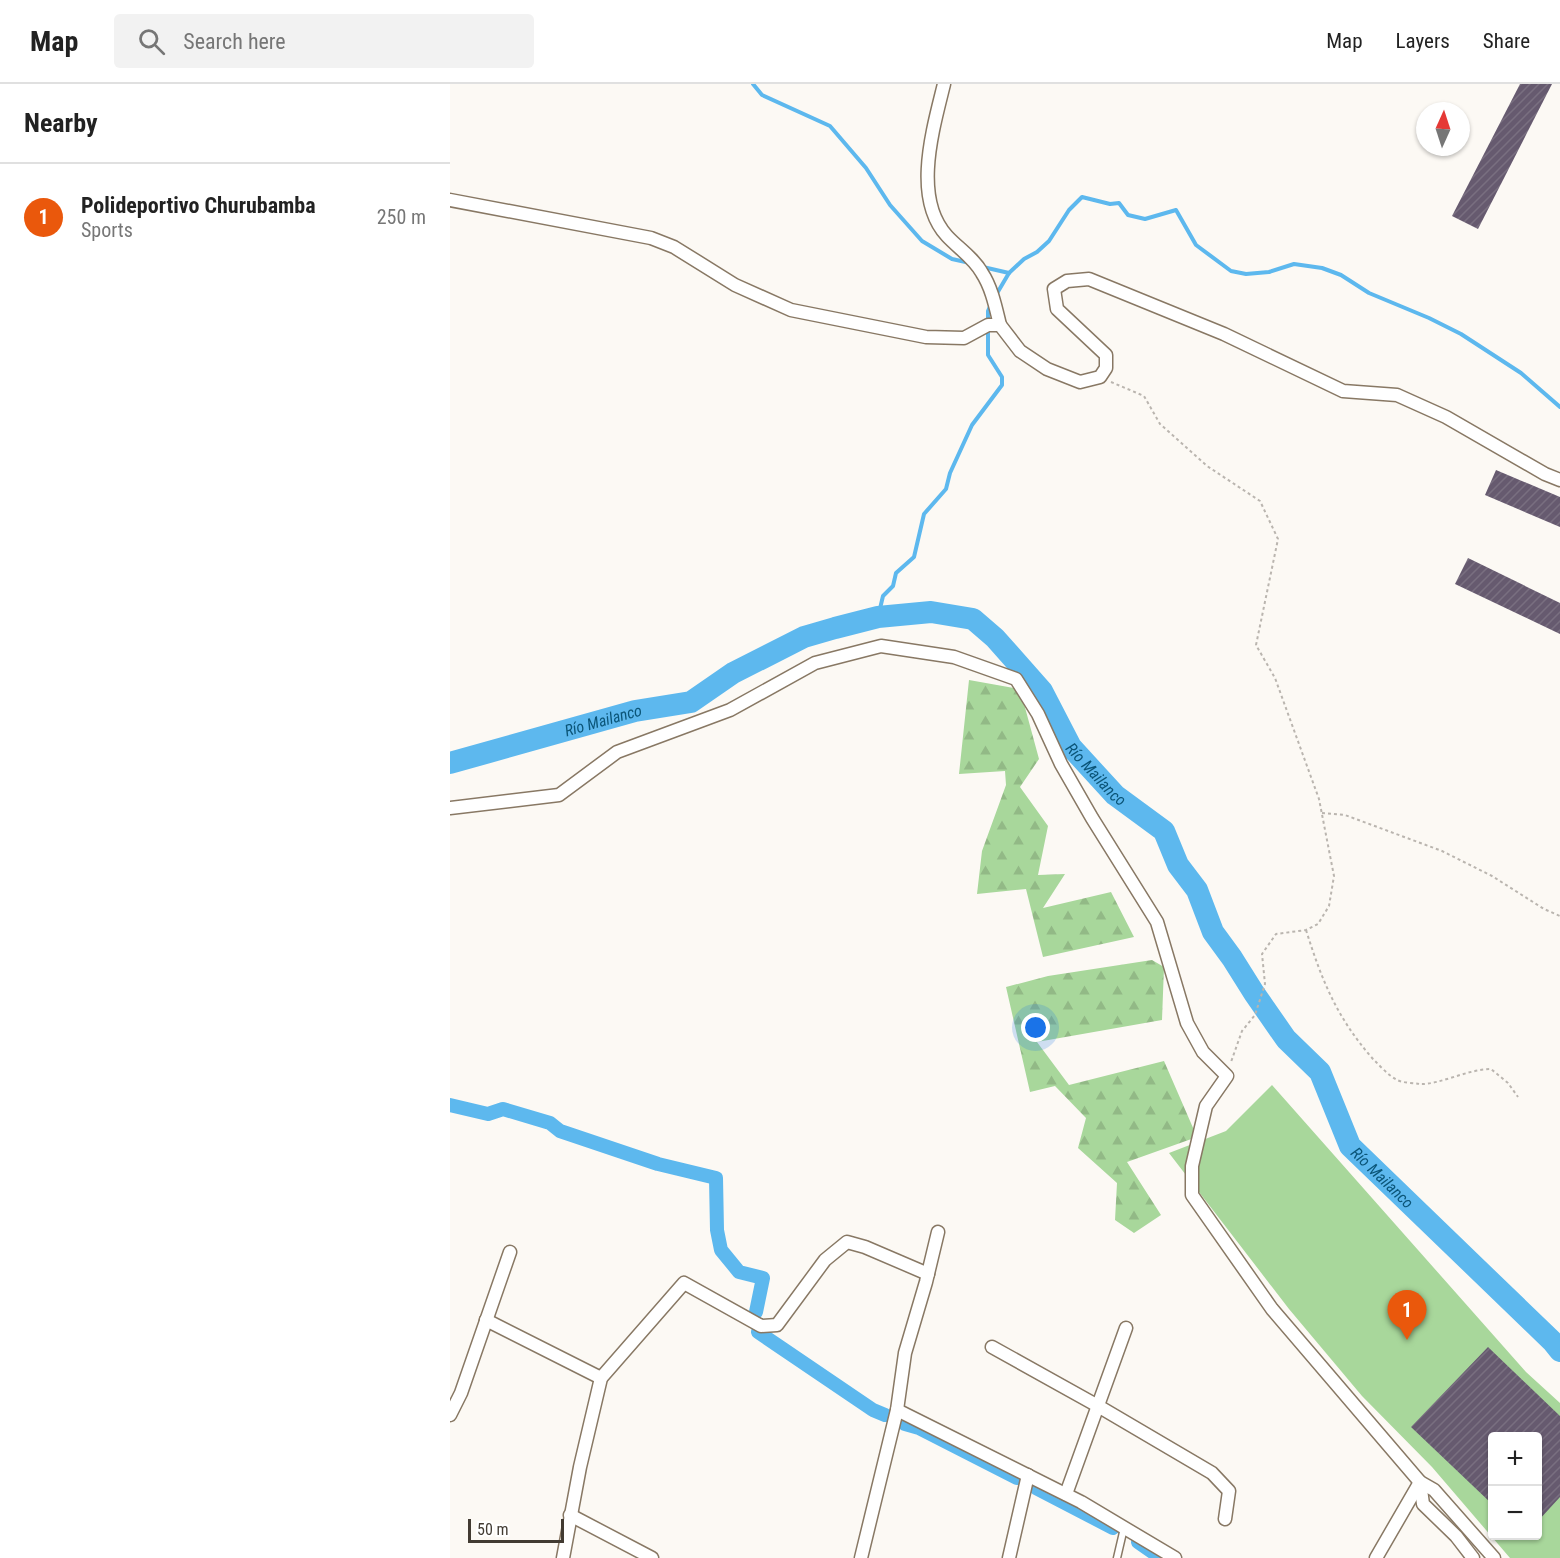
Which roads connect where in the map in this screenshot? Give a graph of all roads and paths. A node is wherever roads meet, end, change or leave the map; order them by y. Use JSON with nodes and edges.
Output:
{"nodes":[{"id":1,"x":944,"y":84,"type":"edge"},
{"id":2,"x":450,"y":200,"type":"edge"},
{"id":3,"x":1000,"y":326,"type":"junction"},
{"id":4,"x":1100,"y":377,"type":"junction"},
{"id":5,"x":1560,"y":480,"type":"edge"},
{"id":6,"x":450,"y":808,"type":"edge"},
{"id":7,"x":1322,"y":813,"type":"junction"},
{"id":8,"x":1560,"y":916,"type":"edge"},
{"id":9,"x":1306,"y":930,"type":"junction"},
{"id":10,"x":1227,"y":1076,"type":"junction"},
{"id":11,"x":1518,"y":1097,"type":"dead end"},
{"id":12,"x":938,"y":1233,"type":"dead end"},
{"id":13,"x":510,"y":1252,"type":"dead end"},
{"id":14,"x":928,"y":1274,"type":"junction"},
{"id":15,"x":486,"y":1320,"type":"junction"},
{"id":16,"x":1126,"y":1328,"type":"dead end"},
{"id":17,"x":992,"y":1347,"type":"dead end"},
{"id":18,"x":601,"y":1378,"type":"junction"},
{"id":19,"x":1098,"y":1406,"type":"junction"},
{"id":20,"x":897,"y":1410,"type":"junction"},
{"id":21,"x":450,"y":1415,"type":"edge"},
{"id":22,"x":1028,"y":1474,"type":"junction"},
{"id":23,"x":1420,"y":1482,"type":"junction"},
{"id":24,"x":1066,"y":1494,"type":"junction"},
{"id":25,"x":570,"y":1515,"type":"junction"},
{"id":26,"x":1225,"y":1519,"type":"dead end"},
{"id":27,"x":1124,"y":1527,"type":"junction"},
{"id":28,"x":563,"y":1558,"type":"edge"},
{"id":29,"x":652,"y":1558,"type":"edge"},
{"id":30,"x":861,"y":1558,"type":"edge"},
{"id":31,"x":1009,"y":1558,"type":"edge"},
{"id":32,"x":1117,"y":1558,"type":"edge"},
{"id":33,"x":1175,"y":1558,"type":"edge"},
{"id":34,"x":1376,"y":1558,"type":"edge"},
{"id":35,"x":1473,"y":1558,"type":"edge"},
{"id":36,"x":1494,"y":1558,"type":"edge"}],
"edges":[{"from":1,"to":3,"type":"street"},
{"from":2,"to":3,"type":"street"},
{"from":3,"to":4,"type":"street"},
{"from":4,"to":5,"type":"street"},
{"from":4,"to":7,"type":"path"},
{"from":6,"to":10,"type":"street"},
{"from":7,"to":8,"type":"path"},
{"from":7,"to":9,"type":"path"},
{"from":9,"to":10,"type":"path"},
{"from":9,"to":11,"type":"path"},
{"from":10,"to":23,"type":"street"},
{"from":12,"to":14,"type":"street"},
{"from":13,"to":15,"type":"street"},
{"from":14,"to":18,"type":"street"},
{"from":14,"to":20,"type":"street"},
{"from":15,"to":18,"type":"street"},
{"from":15,"to":21,"type":"street"},
{"from":16,"to":19,"type":"street"},
{"from":17,"to":19,"type":"street"},
{"from":18,"to":25,"type":"street"},
{"from":19,"to":24,"type":"street"},
{"from":19,"to":26,"type":"street"},
{"from":20,"to":22,"type":"street"},
{"from":20,"to":30,"type":"street"},
{"from":22,"to":24,"type":"street"},
{"from":22,"to":31,"type":"street"},
{"from":23,"to":34,"type":"street"},
{"from":23,"to":35,"type":"street"},
{"from":23,"to":36,"type":"street"},
{"from":24,"to":27,"type":"street"},
{"from":25,"to":28,"type":"street"},
{"from":25,"to":29,"type":"street"},
{"from":27,"to":32,"type":"lane"},
{"from":27,"to":33,"type":"street"}]}
